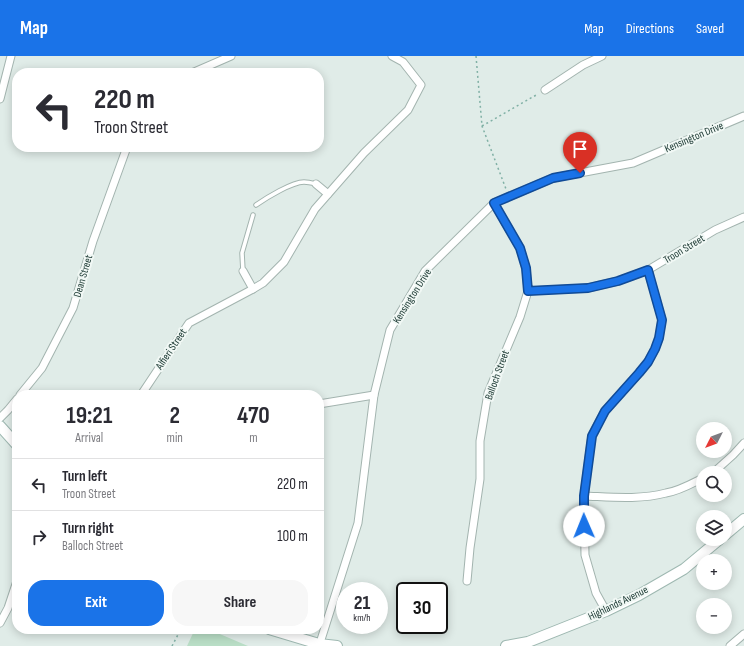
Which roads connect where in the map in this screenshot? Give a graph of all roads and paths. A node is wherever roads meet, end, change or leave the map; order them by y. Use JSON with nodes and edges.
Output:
{"nodes":[{"id":1,"x":11,"y":56,"type":"edge"},
{"id":2,"x":232,"y":56,"type":"edge"},
{"id":3,"x":392,"y":56,"type":"edge"},
{"id":4,"x":476,"y":56,"type":"edge"},
{"id":5,"x":602,"y":56,"type":"edge"},
{"id":6,"x":204,"y":68,"type":"edge"},
{"id":7,"x":2,"y":79,"type":"edge"},
{"id":8,"x":545,"y":90,"type":"joint"},
{"id":9,"x":0,"y":98,"type":"edge"},
{"id":10,"x":744,"y":116,"type":"edge"},
{"id":11,"x":482,"y":126,"type":"junction"},
{"id":12,"x":125,"y":152,"type":"edge"},
{"id":13,"x":316,"y":184,"type":"joint"},
{"id":14,"x":328,"y":194,"type":"junction"},
{"id":15,"x":509,"y":196,"type":"junction"},
{"id":16,"x":494,"y":203,"type":"junction"},
{"id":17,"x":256,"y":205,"type":"dead end"},
{"id":18,"x":253,"y":215,"type":"dead end"},
{"id":19,"x":744,"y":217,"type":"edge"},
{"id":20,"x":243,"y":270,"type":"joint"},
{"id":21,"x":648,"y":270,"type":"junction"},
{"id":22,"x":253,"y":290,"type":"junction"},
{"id":23,"x":528,"y":291,"type":"junction"},
{"id":24,"x":24,"y":390,"type":"edge"},
{"id":25,"x":144,"y":390,"type":"edge"},
{"id":26,"x":374,"y":395,"type":"junction"},
{"id":27,"x":324,"y":403,"type":"edge"},
{"id":28,"x":12,"y":405,"type":"edge"},
{"id":29,"x":0,"y":418,"type":"edge"},
{"id":30,"x":0,"y":426,"type":"edge"},
{"id":31,"x":12,"y":439,"type":"edge"},
{"id":32,"x":744,"y":443,"type":"edge"},
{"id":33,"x":721,"y":466,"type":"edge"},
{"id":34,"x":696,"y":482,"type":"edge"},
{"id":35,"x":584,"y":496,"type":"junction"},
{"id":36,"x":744,"y":519,"type":"edge"},
{"id":37,"x":732,"y":529,"type":"edge"},
{"id":38,"x":711,"y":546,"type":"edge"},
{"id":39,"x":467,"y":581,"type":"dead end"},
{"id":40,"x":12,"y":598,"type":"edge"},
{"id":41,"x":606,"y":611,"type":"junction"},
{"id":42,"x":0,"y":623,"type":"edge"},
{"id":43,"x":324,"y":629,"type":"edge"},
{"id":44,"x":178,"y":634,"type":"edge"},
{"id":45,"x":285,"y":634,"type":"edge"},
{"id":46,"x":323,"y":634,"type":"edge"},
{"id":47,"x":744,"y":634,"type":"edge"},
{"id":48,"x":319,"y":645,"type":"edge"},
{"id":49,"x":172,"y":646,"type":"edge"},
{"id":50,"x":337,"y":646,"type":"edge"},
{"id":51,"x":506,"y":646,"type":"edge"},
{"id":52,"x":730,"y":646,"type":"edge"}],
"edges":[{"from":1,"to":7,"type":"street"},
{"from":2,"to":6,"type":"street"},
{"from":3,"to":14,"type":"street","name":"Alfieri Street"},
{"from":4,"to":11,"type":"path"},
{"from":5,"to":8,"type":"street"},
{"from":7,"to":9,"type":"street"},
{"from":8,"to":11,"type":"path"},
{"from":10,"to":15,"type":"street","name":"Kensington Drive"},
{"from":11,"to":15,"type":"path"},
{"from":12,"to":24,"type":"street","name":"Dean Street"},
{"from":13,"to":14,"type":"street"},
{"from":13,"to":17,"type":"lane"},
{"from":14,"to":22,"type":"street","name":"Alfieri Street"},
{"from":15,"to":16,"type":"street","name":"Kensington Drive"},
{"from":16,"to":23,"type":"street","name":"Balloch Street"},
{"from":16,"to":26,"type":"street","name":"Kensington Drive"},
{"from":18,"to":20,"type":"lane"},
{"from":19,"to":21,"type":"street","name":"Troon Street"},
{"from":20,"to":22,"type":"street"},
{"from":21,"to":23,"type":"street","name":"Troon Street"},
{"from":21,"to":35,"type":"street"},
{"from":22,"to":25,"type":"street","name":"Alfieri Street"},
{"from":23,"to":39,"type":"street","name":"Balloch Street"},
{"from":26,"to":27,"type":"street"},
{"from":26,"to":43,"type":"street","name":"Kensington Drive"},
{"from":28,"to":29,"type":"street"},
{"from":30,"to":31,"type":"main road"},
{"from":32,"to":33,"type":"street"},
{"from":34,"to":35,"type":"street"},
{"from":35,"to":41,"type":"street"},
{"from":36,"to":37,"type":"main road"},
{"from":38,"to":41,"type":"main road","name":"Highlands Avenue"},
{"from":40,"to":42,"type":"street"},
{"from":41,"to":51,"type":"main road","name":"Highlands Avenue"},
{"from":44,"to":49,"type":"path"},
{"from":45,"to":48,"type":"main road"},
{"from":46,"to":48,"type":"street","name":"Kensington Drive"},
{"from":47,"to":52,"type":"street"},
{"from":48,"to":50,"type":"main road"}]}
